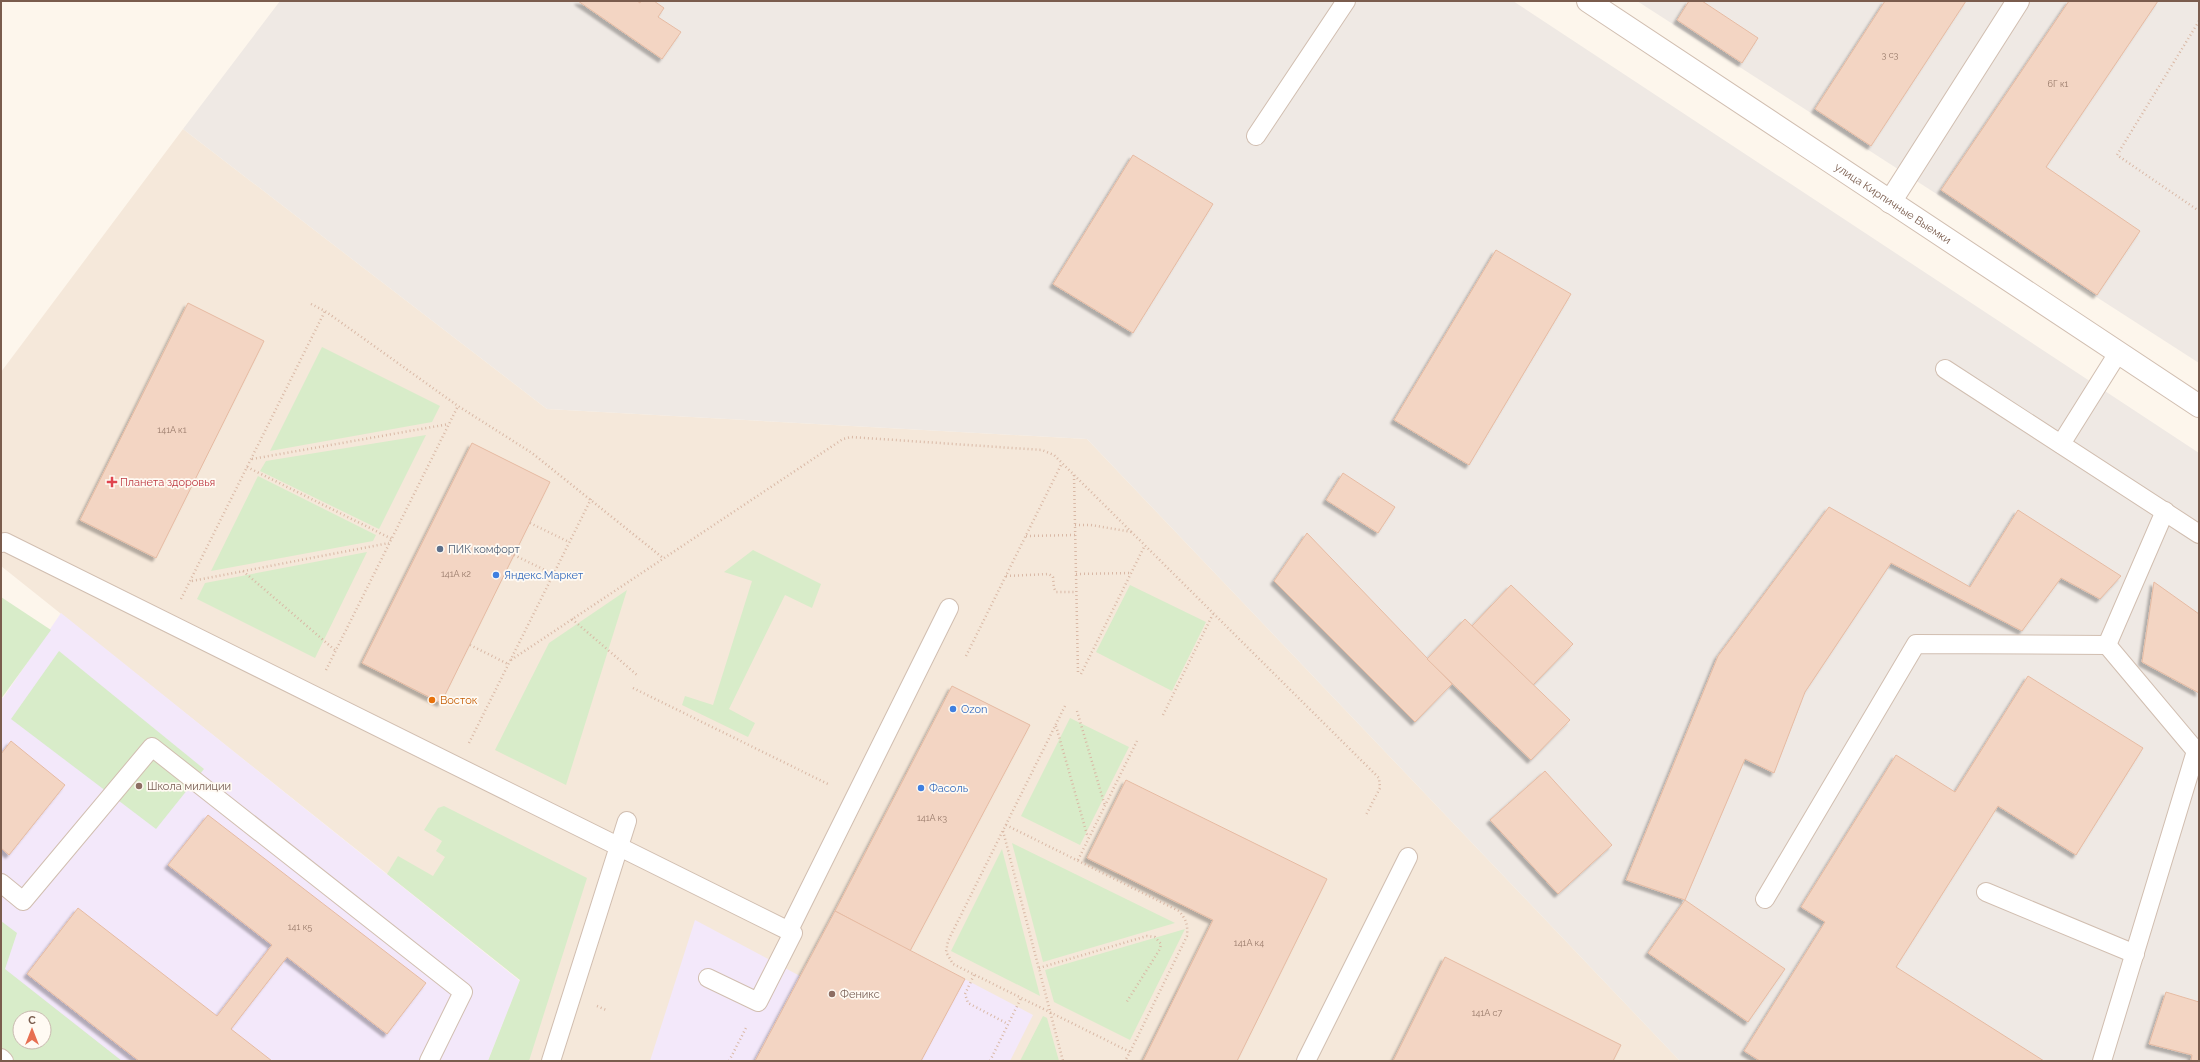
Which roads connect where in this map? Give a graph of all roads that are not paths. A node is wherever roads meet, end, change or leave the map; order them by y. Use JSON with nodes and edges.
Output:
{"nodes":[{"id":1,"x":1346,"y":1,"type":"edge"},
{"id":2,"x":1588,"y":1,"type":"edge"},
{"id":3,"x":2018,"y":1,"type":"edge"},
{"id":4,"x":1256,"y":136,"type":"dead end"},
{"id":5,"x":1890,"y":202,"type":"junction"},
{"id":6,"x":2118,"y":353,"type":"junction"},
{"id":7,"x":1945,"y":369,"type":"dead end"},
{"id":8,"x":2199,"y":406,"type":"edge"},
{"id":9,"x":2062,"y":444,"type":"junction"},
{"id":10,"x":2165,"y":511,"type":"junction"},
{"id":11,"x":2199,"y":534,"type":"edge"},
{"id":12,"x":1,"y":542,"type":"edge"},
{"id":13,"x":949,"y":608,"type":"dead end"},
{"id":14,"x":2107,"y":645,"type":"junction"},
{"id":15,"x":627,"y":820,"type":"dead end"},
{"id":16,"x":618,"y":846,"type":"junction"},
{"id":17,"x":1408,"y":857,"type":"dead end"},
{"id":18,"x":1,"y":883,"type":"edge"},
{"id":19,"x":1986,"y":892,"type":"dead end"},
{"id":20,"x":1765,"y":899,"type":"dead end"},
{"id":21,"x":789,"y":930,"type":"junction"},
{"id":22,"x":2135,"y":954,"type":"junction"},
{"id":23,"x":708,"y":978,"type":"dead end"},
{"id":24,"x":1,"y":1058,"type":"edge"},
{"id":25,"x":4,"y":1061,"type":"edge"},
{"id":26,"x":429,"y":1061,"type":"edge"},
{"id":27,"x":551,"y":1061,"type":"edge"},
{"id":28,"x":1306,"y":1061,"type":"edge"},
{"id":29,"x":2102,"y":1061,"type":"edge"}],
"edges":[{"from":1,"to":4,"type":"lane"},
{"from":2,"to":5,"type":"street","name":"улица Кирпичные Выемки"},
{"from":3,"to":5,"type":"street"},
{"from":5,"to":6,"type":"street","name":"улица Кирпичные Выемки"},
{"from":6,"to":8,"type":"street","name":"улица Кирпичные Выемки"},
{"from":6,"to":9,"type":"lane"},
{"from":7,"to":9,"type":"lane"},
{"from":9,"to":10,"type":"lane"},
{"from":10,"to":11,"type":"lane"},
{"from":10,"to":14,"type":"lane"},
{"from":12,"to":16,"type":"lane"},
{"from":13,"to":21,"type":"lane"},
{"from":14,"to":20,"type":"lane"},
{"from":14,"to":22,"type":"lane"},
{"from":15,"to":16,"type":"lane"},
{"from":16,"to":21,"type":"lane"},
{"from":16,"to":27,"type":"lane"},
{"from":17,"to":28,"type":"lane"},
{"from":18,"to":26,"type":"lane"},
{"from":19,"to":22,"type":"lane"},
{"from":21,"to":23,"type":"lane"},
{"from":22,"to":29,"type":"lane"},
{"from":24,"to":25,"type":"lane"}]}
